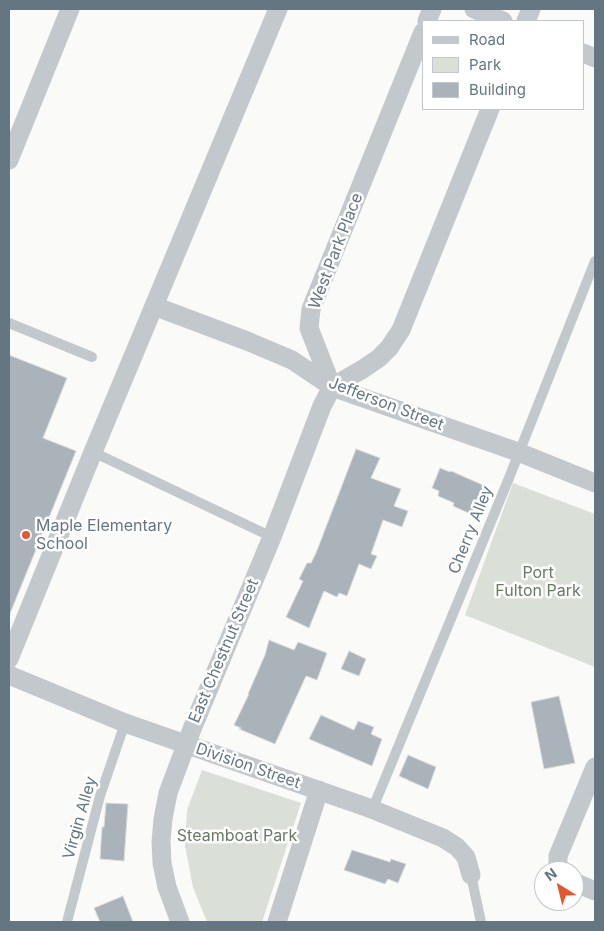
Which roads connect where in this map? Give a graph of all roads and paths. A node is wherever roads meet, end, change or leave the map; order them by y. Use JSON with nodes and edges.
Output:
{"nodes":[{"id":1,"x":70,"y":9,"type":"edge"},
{"id":2,"x":278,"y":9,"type":"edge"},
{"id":3,"x":474,"y":9,"type":"edge"},
{"id":4,"x":500,"y":20,"type":"edge"},
{"id":5,"x":422,"y":34,"type":"edge"},
{"id":6,"x":490,"y":110,"type":"edge"},
{"id":7,"x":9,"y":160,"type":"edge"},
{"id":8,"x":595,"y":261,"type":"edge"},
{"id":9,"x":154,"y":306,"type":"junction"},
{"id":10,"x":9,"y":323,"type":"edge"},
{"id":11,"x":92,"y":357,"type":"dead end"},
{"id":12,"x":332,"y":387,"type":"junction"},
{"id":13,"x":93,"y":452,"type":"junction"},
{"id":14,"x":518,"y":452,"type":"junction"},
{"id":15,"x":595,"y":483,"type":"edge"},
{"id":16,"x":272,"y":537,"type":"junction"},
{"id":17,"x":9,"y":659,"type":"edge"},
{"id":18,"x":9,"y":675,"type":"edge"},
{"id":19,"x":125,"y":723,"type":"junction"},
{"id":20,"x":186,"y":744,"type":"junction"},
{"id":21,"x":595,"y":767,"type":"edge"},
{"id":22,"x":318,"y":790,"type":"junction"},
{"id":23,"x":369,"y":808,"type":"junction"},
{"id":24,"x":558,"y":861,"type":"edge"},
{"id":25,"x":470,"y":875,"type":"joint"},
{"id":26,"x":67,"y":922,"type":"edge"},
{"id":27,"x":180,"y":922,"type":"edge"},
{"id":28,"x":278,"y":922,"type":"edge"},
{"id":29,"x":481,"y":922,"type":"edge"}],
"edges":[{"from":1,"to":7,"type":"street"},
{"from":2,"to":9,"type":"street"},
{"from":3,"to":4,"type":"street"},
{"from":5,"to":12,"type":"street","name":"West Park Place"},
{"from":6,"to":12,"type":"street"},
{"from":8,"to":14,"type":"lane","name":"Cherry Alley"},
{"from":9,"to":12,"type":"street","name":"Jefferson Street"},
{"from":9,"to":13,"type":"street"},
{"from":10,"to":11,"type":"lane"},
{"from":12,"to":14,"type":"street","name":"Jefferson Street"},
{"from":12,"to":16,"type":"street","name":"East Chestnut Street"},
{"from":13,"to":16,"type":"lane"},
{"from":13,"to":17,"type":"street"},
{"from":14,"to":15,"type":"street","name":"Jefferson Street"},
{"from":14,"to":23,"type":"lane","name":"Cherry Alley"},
{"from":16,"to":20,"type":"street","name":"East Chestnut Street"},
{"from":18,"to":19,"type":"street","name":"Division Street"},
{"from":19,"to":20,"type":"street","name":"Division Street"},
{"from":19,"to":26,"type":"lane","name":"Virgin Alley"},
{"from":20,"to":22,"type":"street","name":"Division Street"},
{"from":20,"to":27,"type":"street","name":"East Chestnut Street"},
{"from":21,"to":24,"type":"street"},
{"from":22,"to":23,"type":"street","name":"Division Street"},
{"from":22,"to":28,"type":"street"},
{"from":23,"to":25,"type":"street","name":"Division Street"},
{"from":25,"to":29,"type":"lane"}]}
